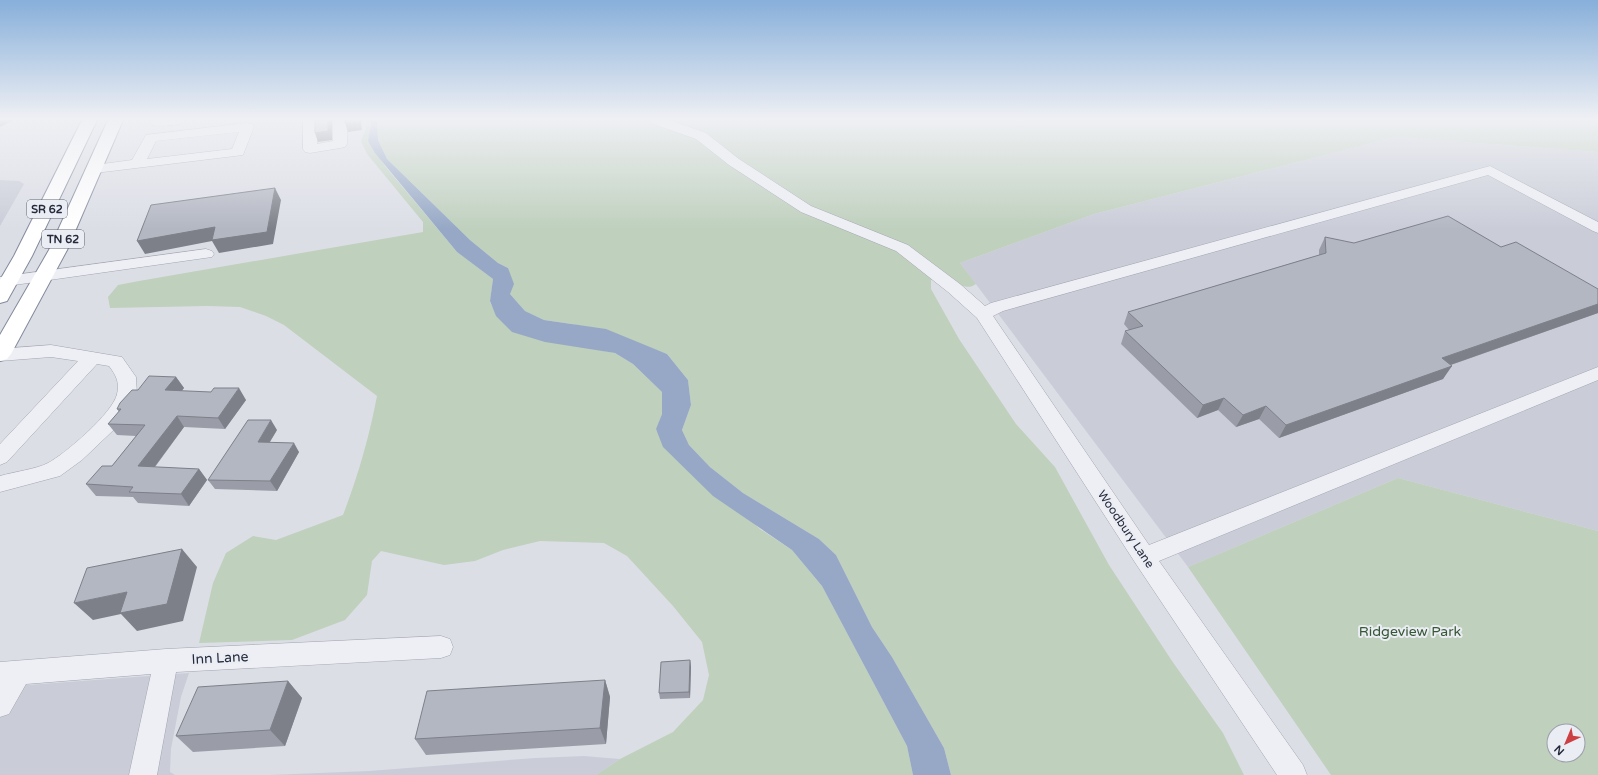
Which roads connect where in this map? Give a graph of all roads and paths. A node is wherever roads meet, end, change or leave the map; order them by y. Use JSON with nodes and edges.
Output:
{"nodes":[{"id":1,"x":72,"y":156,"type":"edge"},
{"id":2,"x":100,"y":156,"type":"edge"},
{"id":3,"x":141,"y":156,"type":"edge"},
{"id":4,"x":203,"y":156,"type":"edge"},
{"id":5,"x":727,"y":156,"type":"edge"},
{"id":6,"x":137,"y":164,"type":"junction"},
{"id":7,"x":95,"y":169,"type":"junction"},
{"id":8,"x":1598,"y":228,"type":"edge"},
{"id":9,"x":206,"y":254,"type":"dead end"},
{"id":10,"x":45,"y":275,"type":"junction"},
{"id":11,"x":4,"y":281,"type":"edge"},
{"id":12,"x":0,"y":297,"type":"edge"},
{"id":13,"x":983,"y":314,"type":"junction"},
{"id":14,"x":0,"y":354,"type":"edge"},
{"id":15,"x":92,"y":358,"type":"junction"},
{"id":16,"x":1598,"y":373,"type":"edge"},
{"id":17,"x":0,"y":457,"type":"edge"},
{"id":18,"x":0,"y":484,"type":"edge"},
{"id":19,"x":1144,"y":557,"type":"junction"},
{"id":20,"x":441,"y":647,"type":"dead end"},
{"id":21,"x":166,"y":661,"type":"junction"},
{"id":22,"x":10,"y":673,"type":"edge"},
{"id":23,"x":0,"y":705,"type":"edge"},
{"id":24,"x":143,"y":775,"type":"edge"},
{"id":25,"x":1293,"y":775,"type":"edge"}],
"edges":[{"from":1,"to":11,"type":"highway","number":"SR 62"},
{"from":2,"to":7,"type":"highway","number":"TN 62"},
{"from":3,"to":6,"type":"street"},
{"from":4,"to":6,"type":"street"},
{"from":5,"to":13,"type":"street","name":"Woodbury Lane"},
{"from":6,"to":7,"type":"street"},
{"from":7,"to":10,"type":"highway","number":"TN 62"},
{"from":8,"to":13,"type":"street"},
{"from":9,"to":10,"type":"street"},
{"from":10,"to":11,"type":"street"},
{"from":10,"to":14,"type":"highway","number":"TN 62"},
{"from":11,"to":12,"type":"highway","number":"SR 62"},
{"from":13,"to":19,"type":"street","name":"Woodbury Lane"},
{"from":14,"to":15,"type":"street"},
{"from":15,"to":17,"type":"street"},
{"from":15,"to":18,"type":"street"},
{"from":16,"to":19,"type":"street"},
{"from":19,"to":25,"type":"street","name":"Woodbury Lane"},
{"from":20,"to":21,"type":"street","name":"Inn Lane"},
{"from":21,"to":22,"type":"street","name":"Inn Lane"},
{"from":21,"to":24,"type":"street"},
{"from":22,"to":23,"type":"street"}]}
